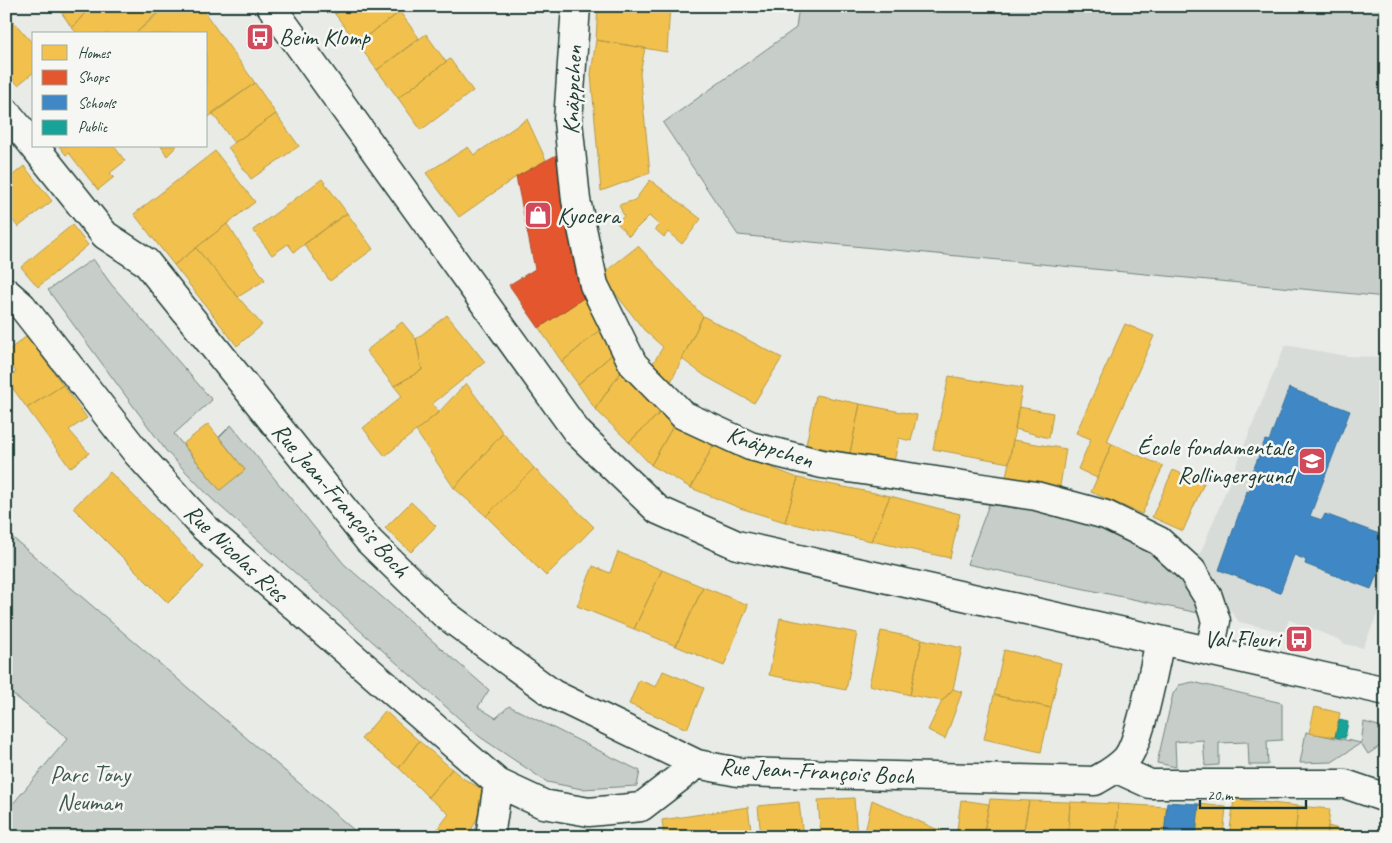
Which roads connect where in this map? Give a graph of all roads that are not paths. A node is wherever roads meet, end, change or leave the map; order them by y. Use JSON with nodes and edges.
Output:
{"nodes":[{"id":1,"x":271,"y":6,"type":"edge"},
{"id":2,"x":576,"y":6,"type":"edge"},
{"id":3,"x":6,"y":112,"type":"edge"},
{"id":4,"x":32,"y":144,"type":"edge"},
{"id":5,"x":36,"y":148,"type":"edge"},
{"id":6,"x":6,"y":292,"type":"edge"},
{"id":7,"x":1160,"y":641,"type":"junction"},
{"id":8,"x":1210,"y":651,"type":"junction"},
{"id":9,"x":1386,"y":692,"type":"edge"},
{"id":10,"x":697,"y":764,"type":"junction"},
{"id":11,"x":1117,"y":769,"type":"junction"},
{"id":12,"x":498,"y":783,"type":"junction"},
{"id":13,"x":1386,"y":798,"type":"edge"},
{"id":14,"x":490,"y":837,"type":"edge"}],
"edges":[{"from":1,"to":7,"type":"street"},
{"from":2,"to":8,"type":"street","name":"Knäppchen"},
{"from":3,"to":4,"type":"street","name":"Rue Jean-François Boch"},
{"from":5,"to":10,"type":"street","name":"Rue Jean-François Boch"},
{"from":6,"to":12,"type":"street","name":"Rue Nicolas Ries"},
{"from":7,"to":8,"type":"street"},
{"from":7,"to":11,"type":"street","name":"Rue Jean-François Boch"},
{"from":8,"to":9,"type":"street"},
{"from":10,"to":11,"type":"street","name":"Rue Jean-François Boch"},
{"from":10,"to":12,"type":"street","name":"Rue Nicolas Ries"},
{"from":11,"to":13,"type":"street"},
{"from":12,"to":14,"type":"street"}]}
